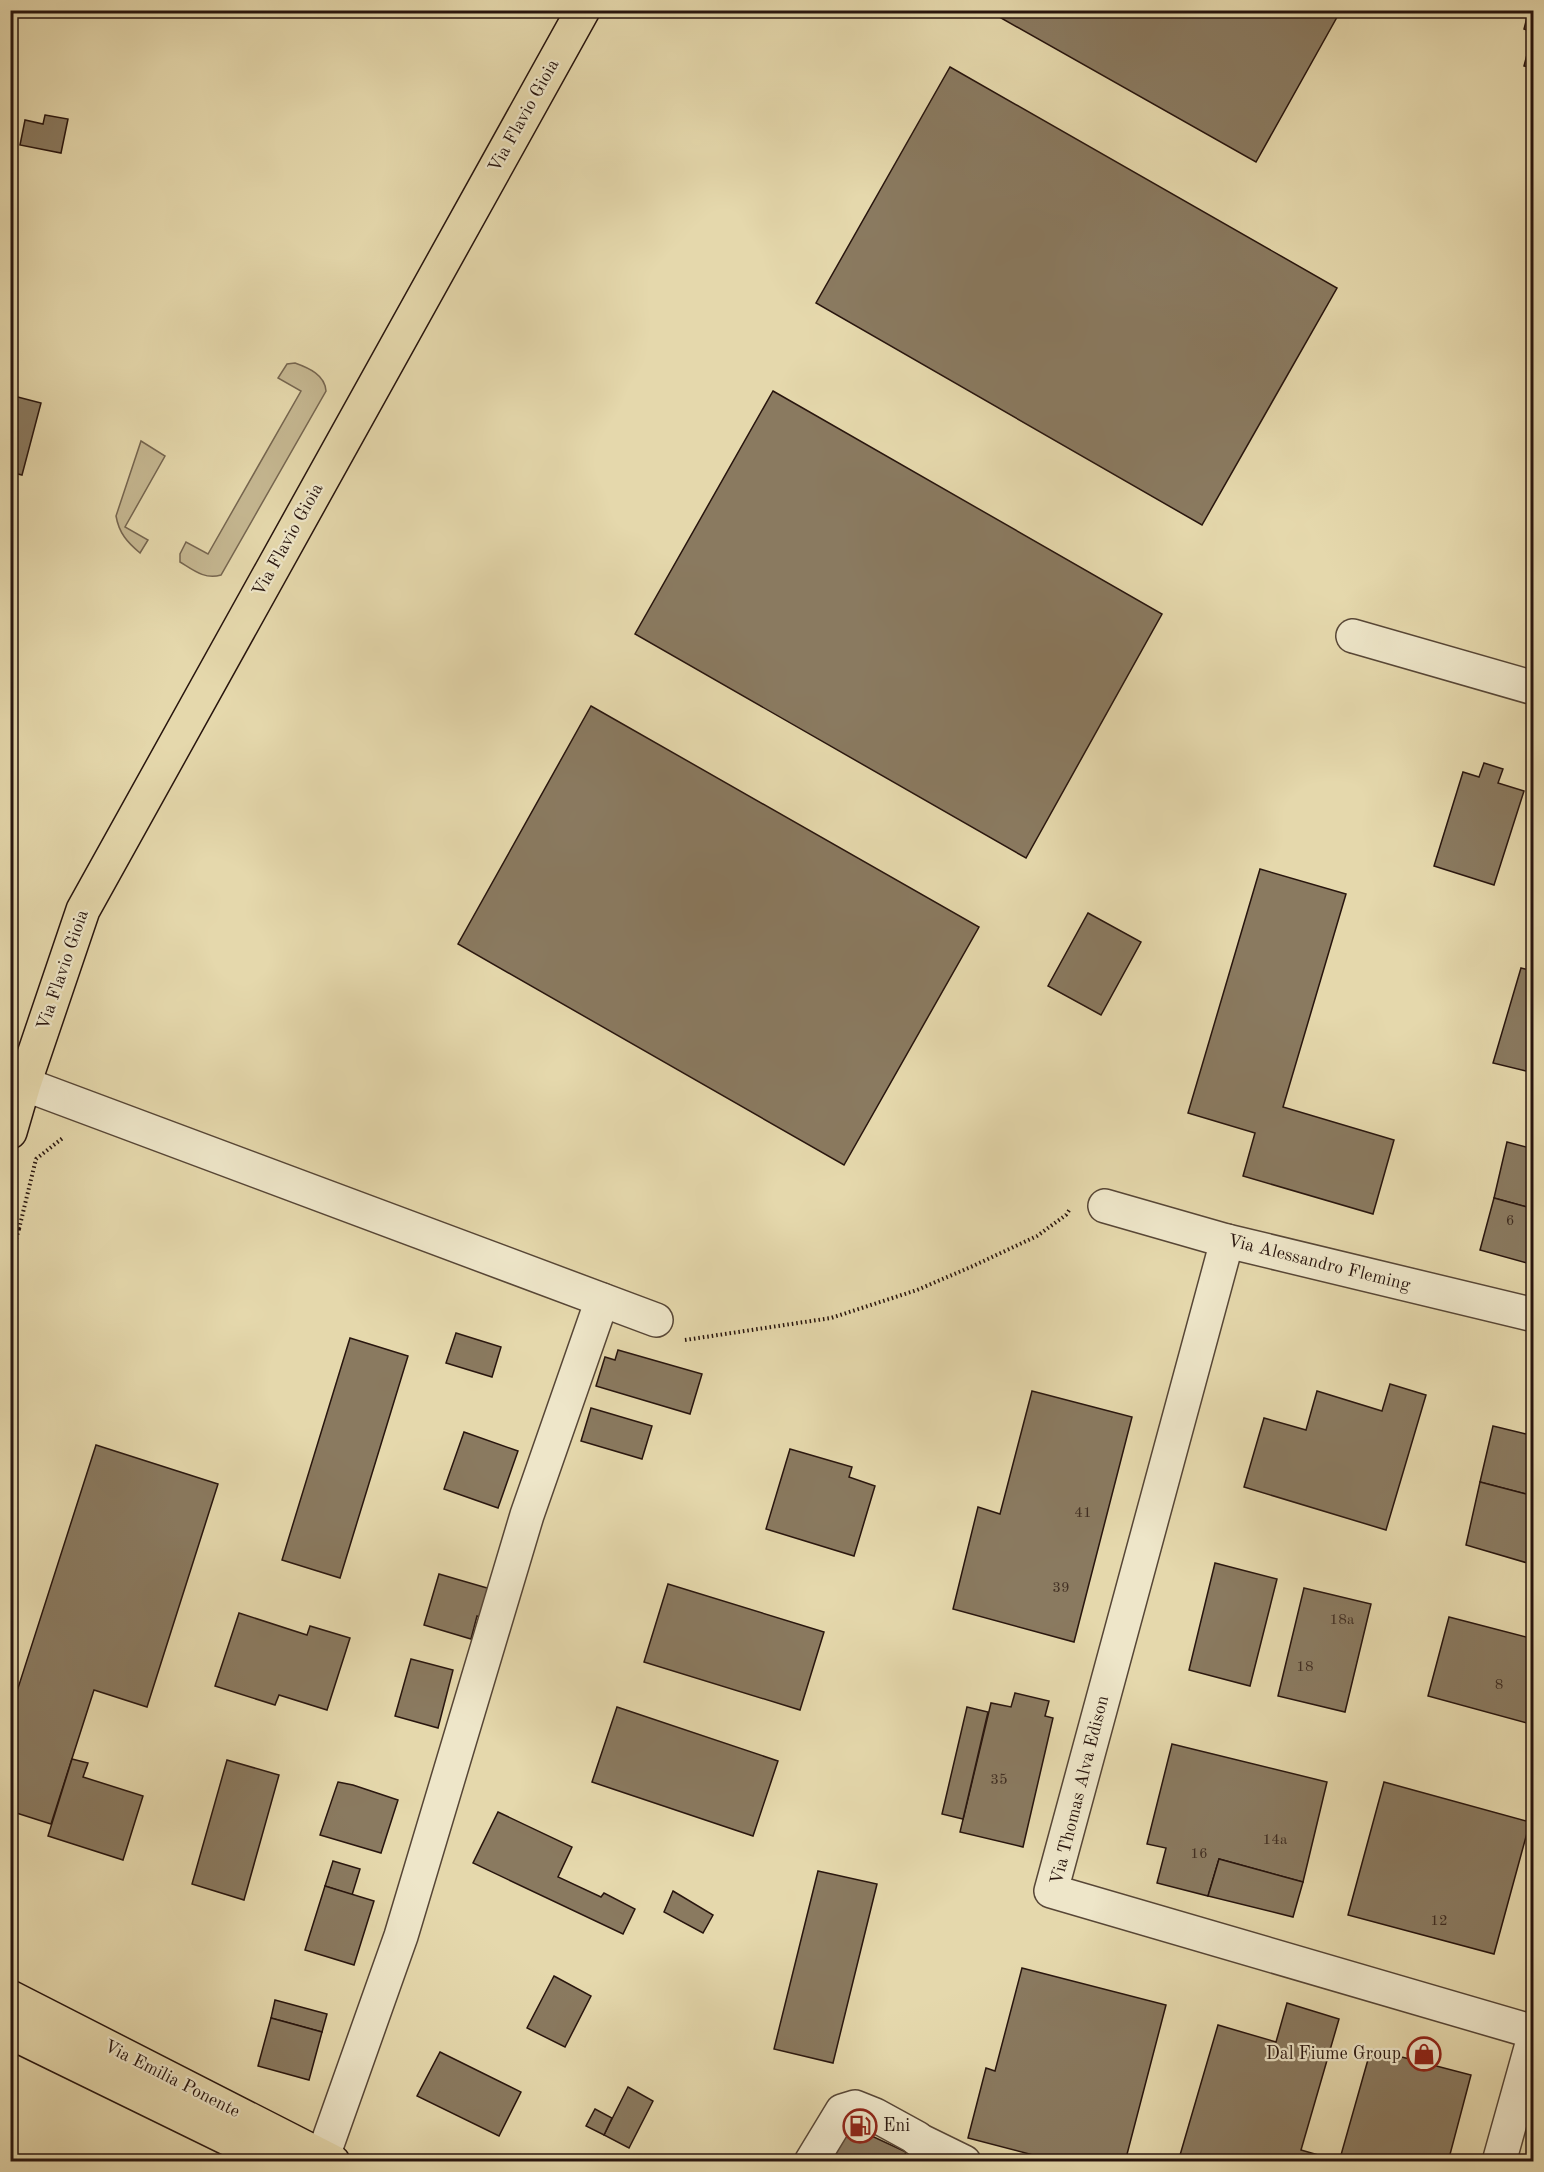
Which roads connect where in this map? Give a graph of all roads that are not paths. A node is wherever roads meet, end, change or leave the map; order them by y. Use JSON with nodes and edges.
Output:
{"nodes":[{"id":1,"x":583,"y":10,"type":"edge"},
{"id":2,"x":1353,"y":636,"type":"dead end"},
{"id":3,"x":1533,"y":688,"type":"edge"},
{"id":4,"x":24,"y":1084,"type":"junction"},
{"id":5,"x":10,"y":1132,"type":"edge"},
{"id":6,"x":1105,"y":1206,"type":"dead end"},
{"id":7,"x":1227,"y":1241,"type":"junction"},
{"id":8,"x":602,"y":1300,"type":"junction"},
{"id":9,"x":1533,"y":1315,"type":"edge"},
{"id":10,"x":665,"y":1331,"type":"road end"},
{"id":11,"x":10,"y":1997,"type":"edge"},
{"id":12,"x":10,"y":2032,"type":"edge"},
{"id":13,"x":1533,"y":2032,"type":"edge"},
{"id":14,"x":1533,"y":2037,"type":"edge"},
{"id":15,"x":925,"y":2150,"type":"edge"},
{"id":16,"x":328,"y":2159,"type":"edge"},
{"id":17,"x":276,"y":2162,"type":"edge"},
{"id":18,"x":811,"y":2162,"type":"edge"},
{"id":19,"x":964,"y":2162,"type":"edge"},
{"id":20,"x":1499,"y":2162,"type":"edge"}],
"edges":[{"from":1,"to":4,"type":"main road","name":"Via Flavio Gioia"},
{"from":2,"to":3,"type":"street"},
{"from":4,"to":5,"type":"main road","name":"Via Flavio Gioia"},
{"from":4,"to":8,"type":"street"},
{"from":6,"to":7,"type":"street","name":"Via Alessandro Fleming"},
{"from":7,"to":9,"type":"street","name":"Via Alessandro Fleming"},
{"from":7,"to":13,"type":"street","name":"Via Thomas Alva Edison"},
{"from":8,"to":10,"type":"street"},
{"from":8,"to":16,"type":"street"},
{"from":11,"to":16,"type":"main road","name":"Via Emilia Ponente"},
{"from":12,"to":17,"type":"main road","name":"Via Emilia Ponente"},
{"from":14,"to":20,"type":"street"},
{"from":15,"to":18,"type":"street"},
{"from":15,"to":19,"type":"street"}]}
